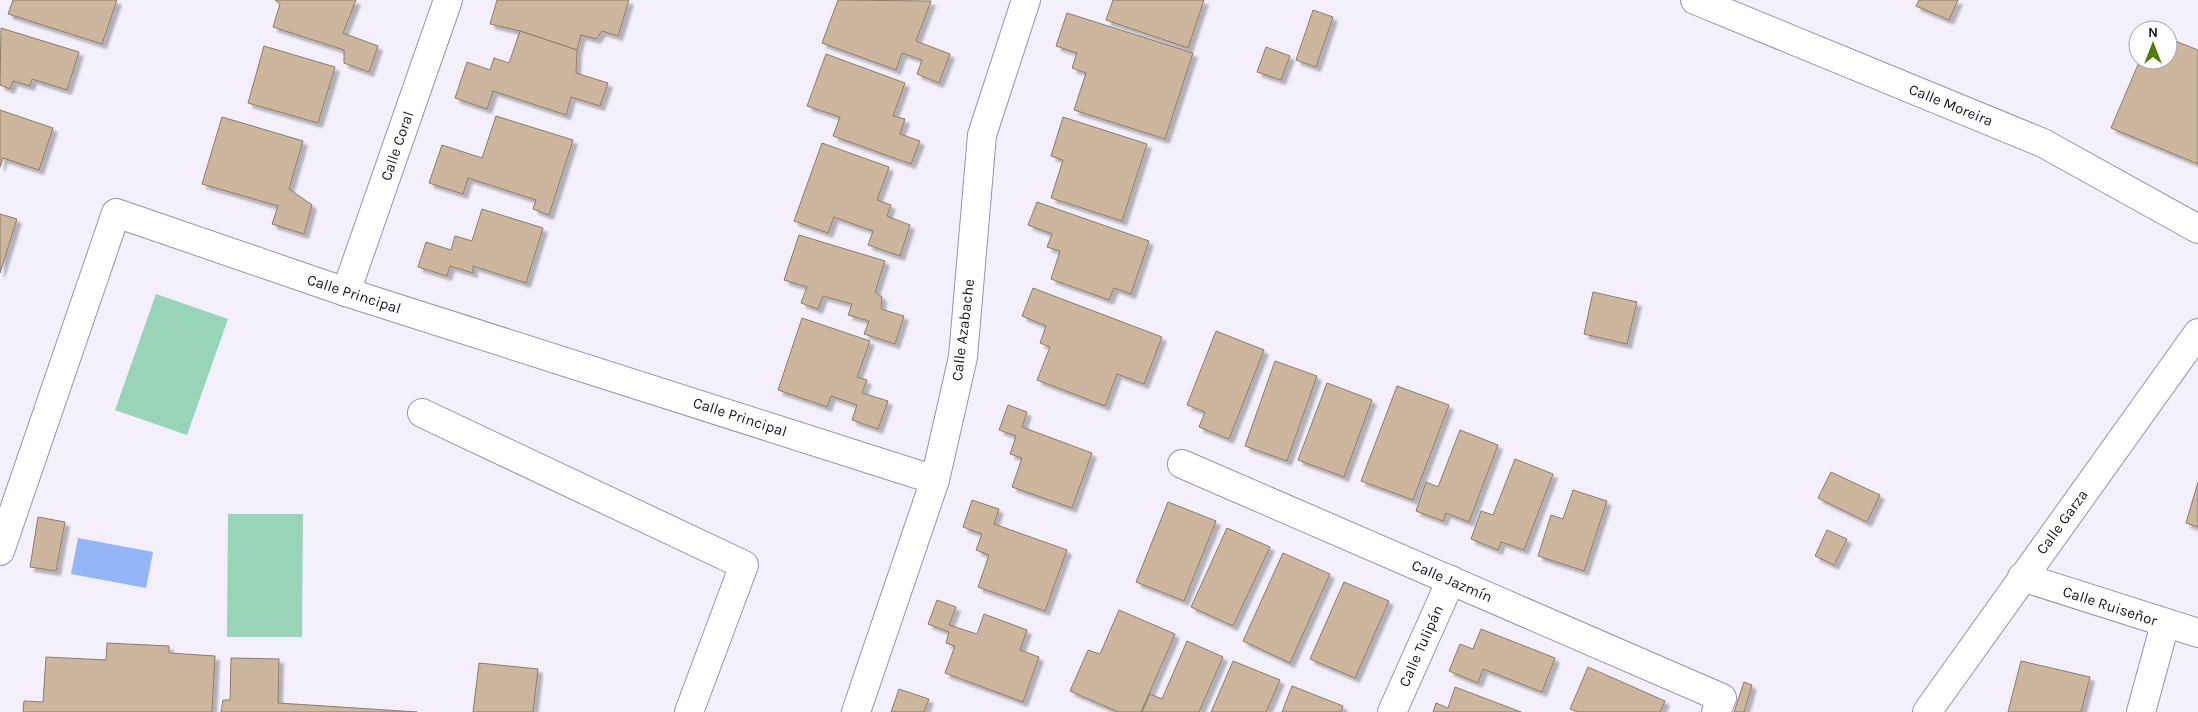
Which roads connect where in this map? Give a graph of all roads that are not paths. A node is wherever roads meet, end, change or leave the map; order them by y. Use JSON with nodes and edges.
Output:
{"nodes":[{"id":1,"x":448,"y":0,"type":"edge"},
{"id":2,"x":1026,"y":0,"type":"edge"},
{"id":3,"x":1695,"y":0,"type":"edge"},
{"id":4,"x":2198,"y":229,"type":"edge"},
{"id":5,"x":346,"y":292,"type":"junction"},
{"id":6,"x":2198,"y":333,"type":"edge"},
{"id":7,"x":422,"y":413,"type":"dead end"},
{"id":8,"x":1182,"y":464,"type":"dead end"},
{"id":9,"x":935,"y":480,"type":"junction"},
{"id":10,"x":0,"y":552,"type":"edge"},
{"id":11,"x":2022,"y":577,"type":"junction"},
{"id":12,"x":1451,"y":580,"type":"junction"},
{"id":13,"x":2165,"y":624,"type":"junction"},
{"id":14,"x":2198,"y":633,"type":"edge"},
{"id":15,"x":1719,"y":705,"type":"edge"},
{"id":16,"x":689,"y":712,"type":"edge"},
{"id":17,"x":856,"y":712,"type":"edge"},
{"id":18,"x":1392,"y":712,"type":"edge"},
{"id":19,"x":1927,"y":712,"type":"edge"},
{"id":20,"x":2140,"y":712,"type":"edge"}],
"edges":[{"from":1,"to":5,"type":"street","name":"Calle Coral"},
{"from":2,"to":9,"type":"street","name":"Calle Azabache"},
{"from":3,"to":4,"type":"street","name":"Calle Moreira"},
{"from":5,"to":9,"type":"street","name":"Calle Principal"},
{"from":5,"to":10,"type":"street","name":"Calle Principal"},
{"from":6,"to":11,"type":"street","name":"Calle Garza"},
{"from":7,"to":16,"type":"street"},
{"from":8,"to":12,"type":"street","name":"Calle Jazmín"},
{"from":9,"to":17,"type":"street","name":"Calle Azabache"},
{"from":11,"to":13,"type":"street","name":"Calle Ruiseñor"},
{"from":11,"to":19,"type":"street","name":"Calle Garza"},
{"from":12,"to":15,"type":"street","name":"Calle Jazmín"},
{"from":12,"to":18,"type":"street","name":"Calle Tulipán"},
{"from":13,"to":14,"type":"street","name":"Calle Ruiseñor"},
{"from":13,"to":20,"type":"street"}]}
